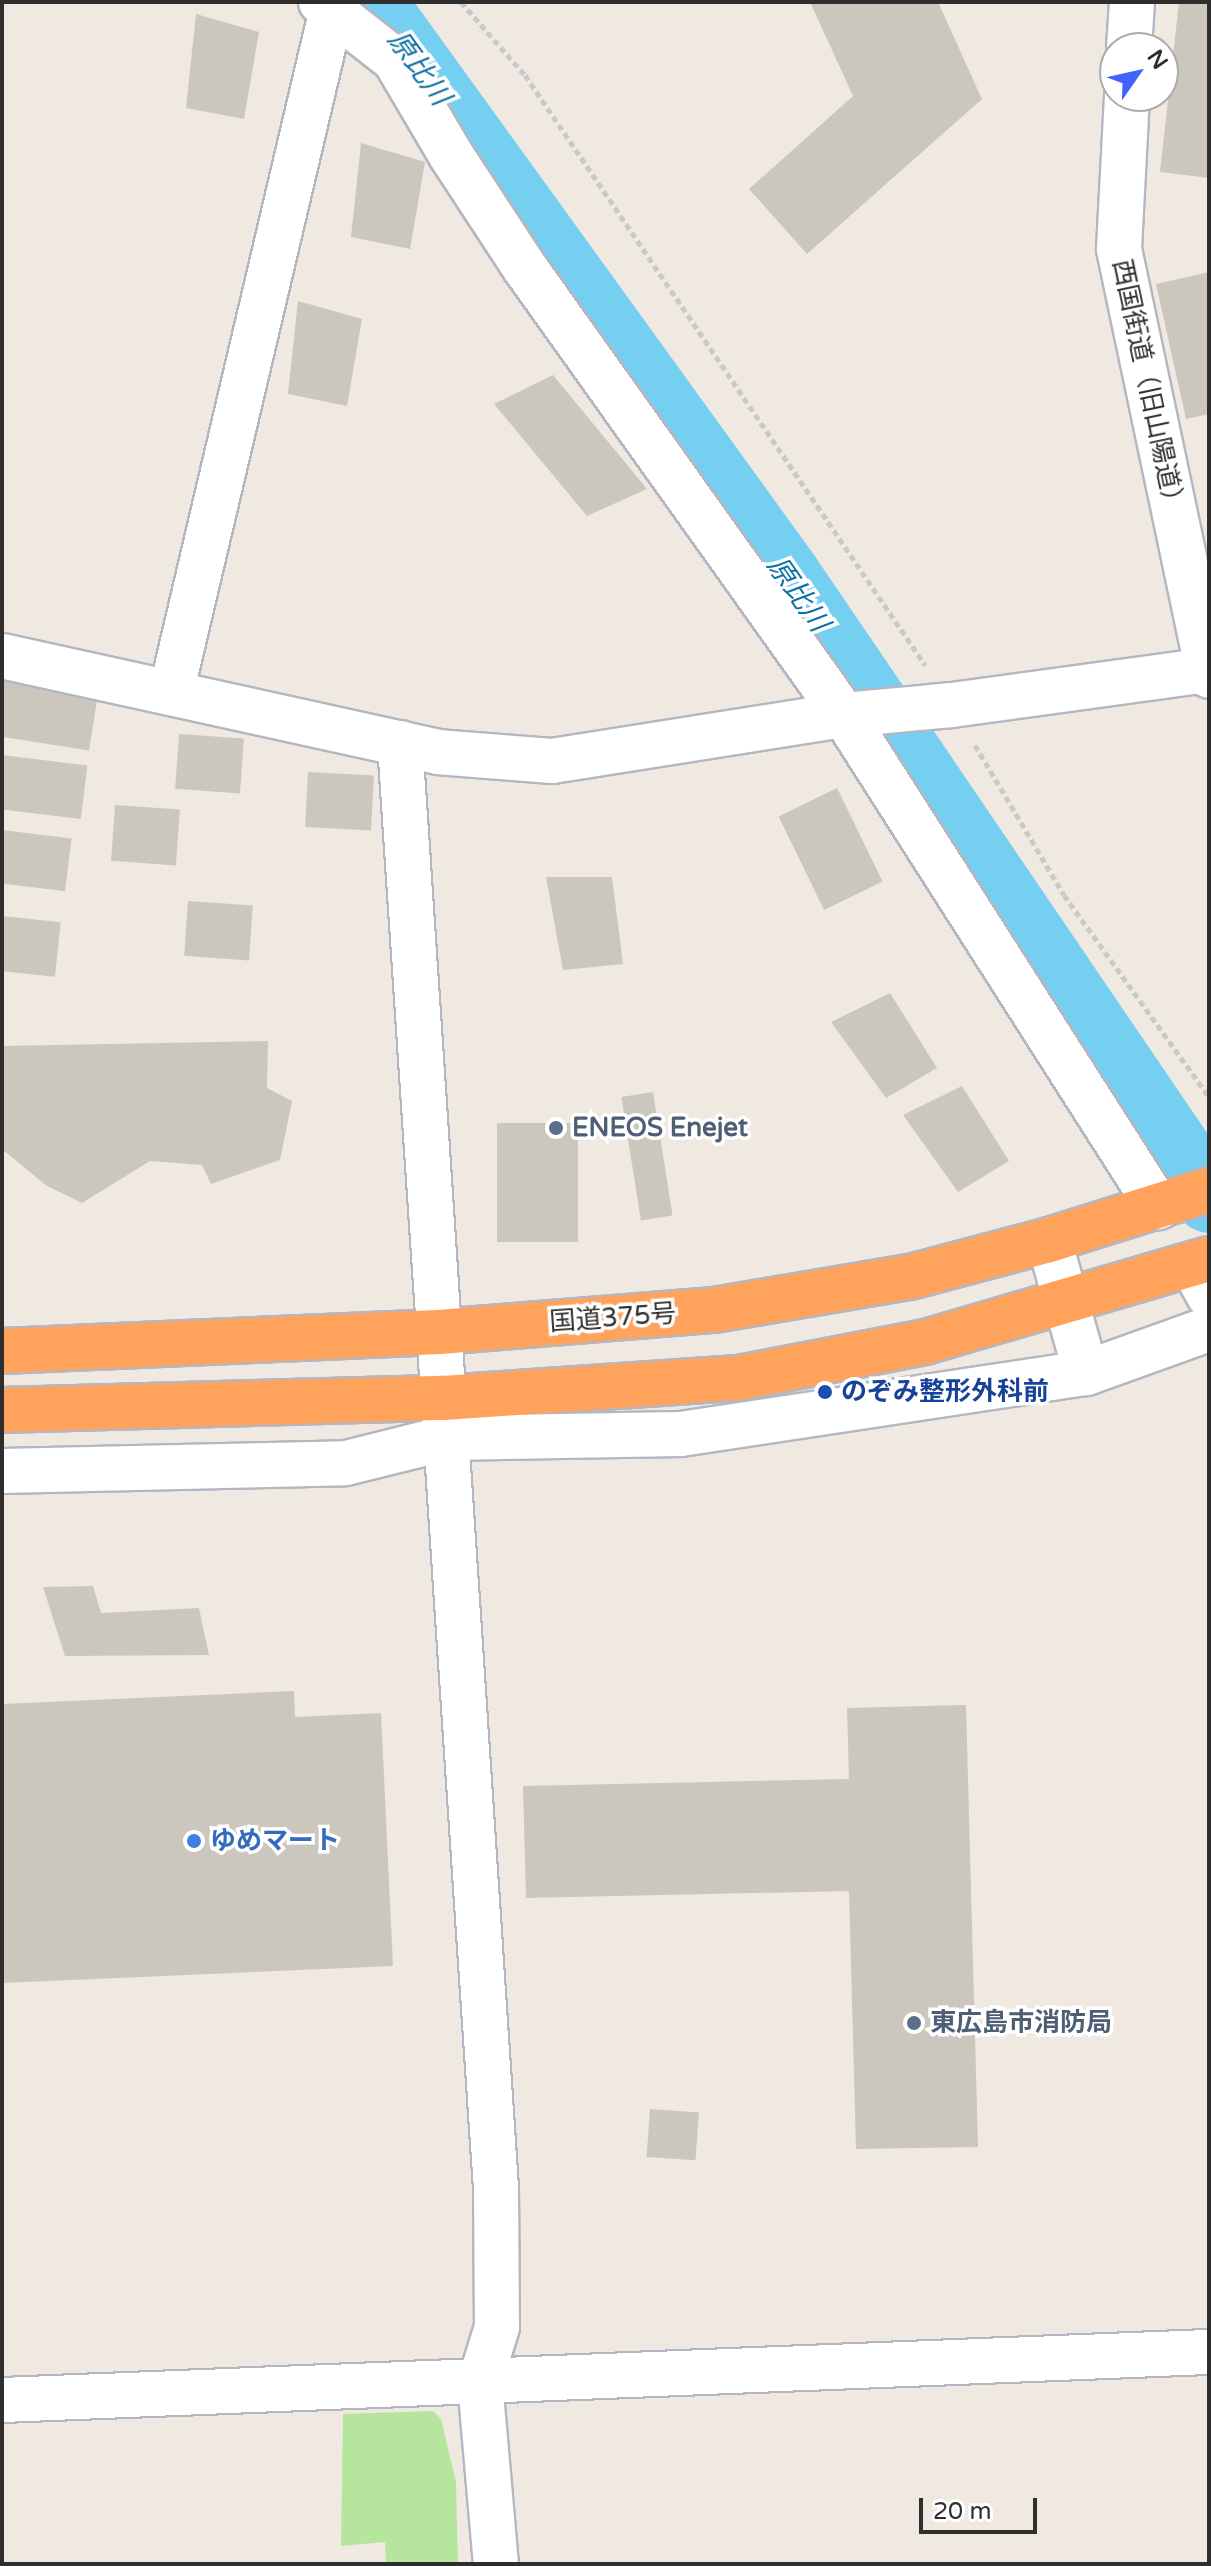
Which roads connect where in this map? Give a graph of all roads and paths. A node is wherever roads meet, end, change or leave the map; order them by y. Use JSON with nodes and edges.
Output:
{"nodes":[{"id":1,"x":461,"y":2,"type":"edge"},
{"id":2,"x":1132,"y":2,"type":"edge"},
{"id":3,"x":326,"y":6,"type":"edge"},
{"id":4,"x":1130,"y":32,"type":"edge"},
{"id":5,"x":1126,"y":112,"type":"edge"},
{"id":6,"x":2,"y":656,"type":"edge"},
{"id":7,"x":1208,"y":673,"type":"edge"},
{"id":8,"x":171,"y":693,"type":"junction"},
{"id":9,"x":940,"y":706,"type":"junction"},
{"id":10,"x":852,"y":714,"type":"junction"},
{"id":11,"x":400,"y":743,"type":"junction"},
{"id":12,"x":1209,"y":1097,"type":"edge"},
{"id":13,"x":1209,"y":1190,"type":"edge"},
{"id":14,"x":1158,"y":1207,"type":"junction"},
{"id":15,"x":1049,"y":1240,"type":"junction"},
{"id":16,"x":1203,"y":1274,"type":"edge"},
{"id":17,"x":1068,"y":1302,"type":"junction"},
{"id":18,"x":1209,"y":1329,"type":"edge"},
{"id":19,"x":439,"y":1332,"type":"junction"},
{"id":20,"x":2,"y":1351,"type":"edge"},
{"id":21,"x":1086,"y":1373,"type":"junction"},
{"id":22,"x":2,"y":1410,"type":"edge"},
{"id":23,"x":444,"y":1418,"type":"junction"},
{"id":24,"x":2,"y":1471,"type":"edge"},
{"id":25,"x":1209,"y":2352,"type":"edge"},
{"id":26,"x":480,"y":2382,"type":"junction"},
{"id":27,"x":2,"y":2400,"type":"edge"},
{"id":28,"x":496,"y":2564,"type":"edge"}],
"edges":[{"from":1,"to":9,"type":"path"},
{"from":2,"to":4,"type":"street"},
{"from":3,"to":8,"type":"street"},
{"from":3,"to":10,"type":"street"},
{"from":5,"to":7,"type":"street","name":"西国街道（旧山陽道）"},
{"from":6,"to":8,"type":"street"},
{"from":7,"to":9,"type":"street"},
{"from":8,"to":11,"type":"street"},
{"from":9,"to":10,"type":"street"},
{"from":9,"to":12,"type":"path"},
{"from":10,"to":11,"type":"street"},
{"from":10,"to":14,"type":"street"},
{"from":11,"to":19,"type":"street"},
{"from":13,"to":14,"type":"highway","name":"国道375号"},
{"from":14,"to":15,"type":"highway","name":"国道375号"},
{"from":15,"to":17,"type":"street"},
{"from":15,"to":19,"type":"highway","name":"国道375号"},
{"from":16,"to":17,"type":"highway"},
{"from":17,"to":21,"type":"street"},
{"from":17,"to":23,"type":"highway"},
{"from":18,"to":21,"type":"street"},
{"from":19,"to":20,"type":"highway","name":"国道375号"},
{"from":19,"to":23,"type":"street"},
{"from":21,"to":23,"type":"street"},
{"from":22,"to":23,"type":"highway"},
{"from":23,"to":24,"type":"street"},
{"from":23,"to":26,"type":"street"},
{"from":25,"to":26,"type":"street"},
{"from":26,"to":27,"type":"street"},
{"from":26,"to":28,"type":"street"}]}
